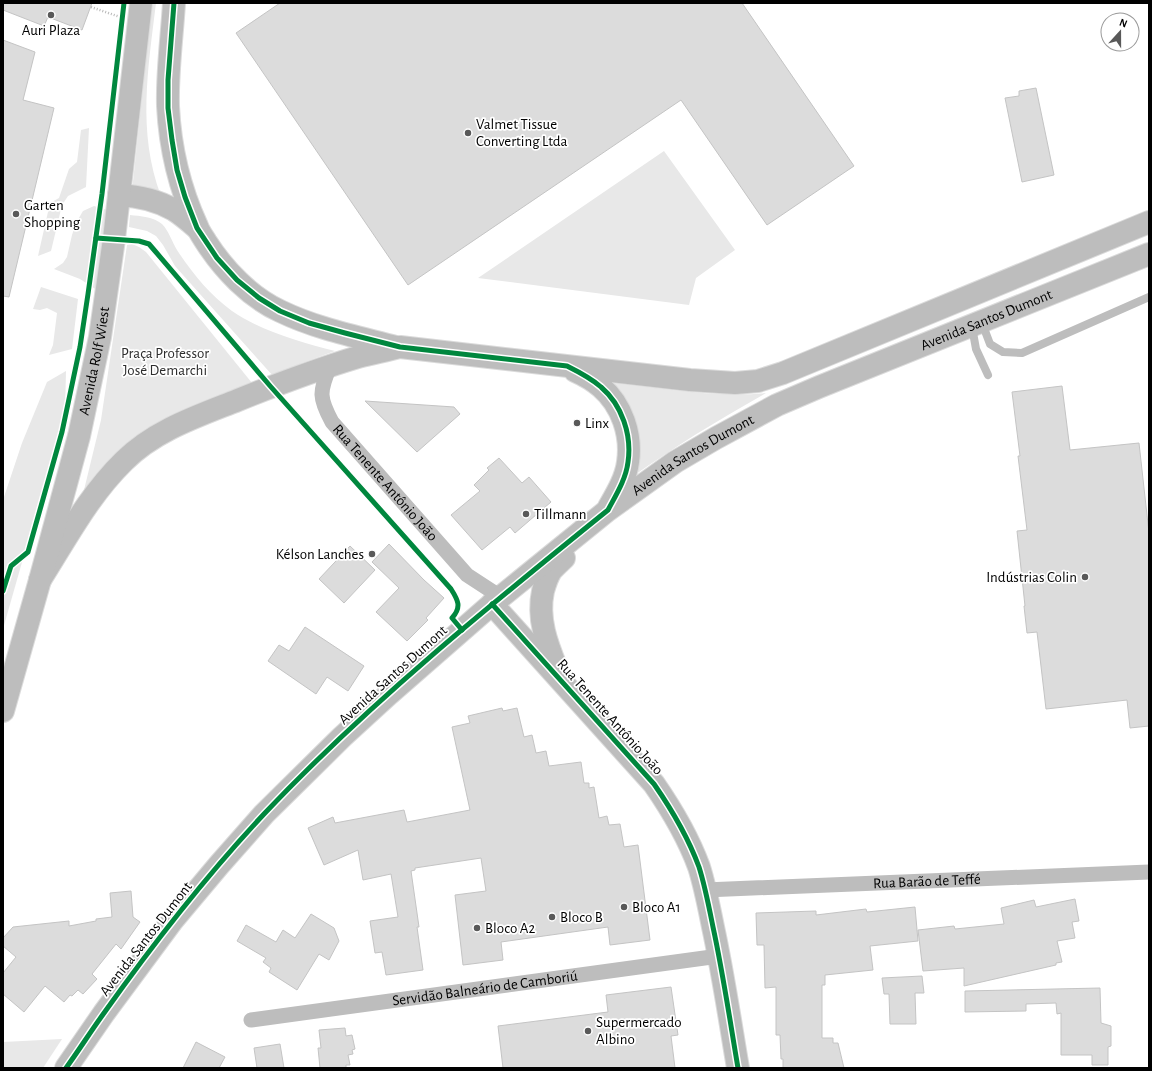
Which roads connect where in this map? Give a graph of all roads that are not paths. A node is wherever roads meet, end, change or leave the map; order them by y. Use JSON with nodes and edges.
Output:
{"nodes":[{"id":1,"x":141,"y":3,"type":"edge"},
{"id":2,"x":174,"y":3,"type":"edge"},
{"id":3,"x":119,"y":195,"type":"junction"},
{"id":4,"x":1149,"y":222,"type":"edge"},
{"id":5,"x":197,"y":228,"type":"junction"},
{"id":6,"x":1149,"y":254,"type":"edge"},
{"id":7,"x":1149,"y":297,"type":"edge"},
{"id":8,"x":977,"y":324,"type":"junction"},
{"id":9,"x":400,"y":347,"type":"junction"},
{"id":10,"x":330,"y":366,"type":"junction"},
{"id":11,"x":567,"y":366,"type":"junction"},
{"id":12,"x":988,"y":375,"type":"dead end"},
{"id":13,"x":675,"y":462,"type":"junction"},
{"id":14,"x":608,"y":510,"type":"junction"},
{"id":15,"x":40,"y":580,"type":"junction"},
{"id":16,"x":497,"y":600,"type":"junction"},
{"id":17,"x":563,"y":683,"type":"junction"},
{"id":18,"x":3,"y":711,"type":"edge"},
{"id":19,"x":1149,"y":872,"type":"edge"},
{"id":20,"x":705,"y":890,"type":"junction"},
{"id":21,"x":719,"y":956,"type":"junction"},
{"id":22,"x":251,"y":1020,"type":"dead end"},
{"id":23,"x":66,"y":1068,"type":"edge"},
{"id":24,"x":738,"y":1068,"type":"edge"}],
"edges":[{"from":1,"to":3,"type":"main road","name":"Avenida Rolf Wiest"},
{"from":2,"to":5,"type":"main road"},
{"from":3,"to":5,"type":"main road"},
{"from":3,"to":15,"type":"main road","name":"Avenida Rolf Wiest"},
{"from":4,"to":11,"type":"main road","name":"Avenida Santos Dumont"},
{"from":5,"to":9,"type":"main road"},
{"from":6,"to":8,"type":"main road","name":"Avenida Santos Dumont"},
{"from":7,"to":8,"type":"lane"},
{"from":8,"to":12,"type":"lane"},
{"from":8,"to":13,"type":"main road","name":"Avenida Santos Dumont"},
{"from":9,"to":10,"type":"main road"},
{"from":9,"to":11,"type":"main road","name":"Avenida Santos Dumont"},
{"from":10,"to":15,"type":"main road"},
{"from":10,"to":16,"type":"street","name":"Rua Tenente Antônio João"},
{"from":11,"to":14,"type":"main road"},
{"from":13,"to":14,"type":"main road","name":"Avenida Santos Dumont"},
{"from":13,"to":17,"type":"main road"},
{"from":14,"to":16,"type":"main road","name":"Avenida Santos Dumont"},
{"from":15,"to":18,"type":"main road","name":"Avenida Rolf Wiest"},
{"from":16,"to":17,"type":"main road","name":"Rua Tenente Antônio João"},
{"from":16,"to":23,"type":"main road","name":"Avenida Santos Dumont"},
{"from":17,"to":20,"type":"main road","name":"Rua Tenente Antônio João"},
{"from":19,"to":20,"type":"street","name":"Rua Barão de Teffé"},
{"from":20,"to":21,"type":"main road","name":"Rua Tenente Antônio João"},
{"from":21,"to":22,"type":"street","name":"Servidão Balneário de Camboriú"},
{"from":21,"to":24,"type":"main road","name":"Rua Tenente Antônio João"}]}
